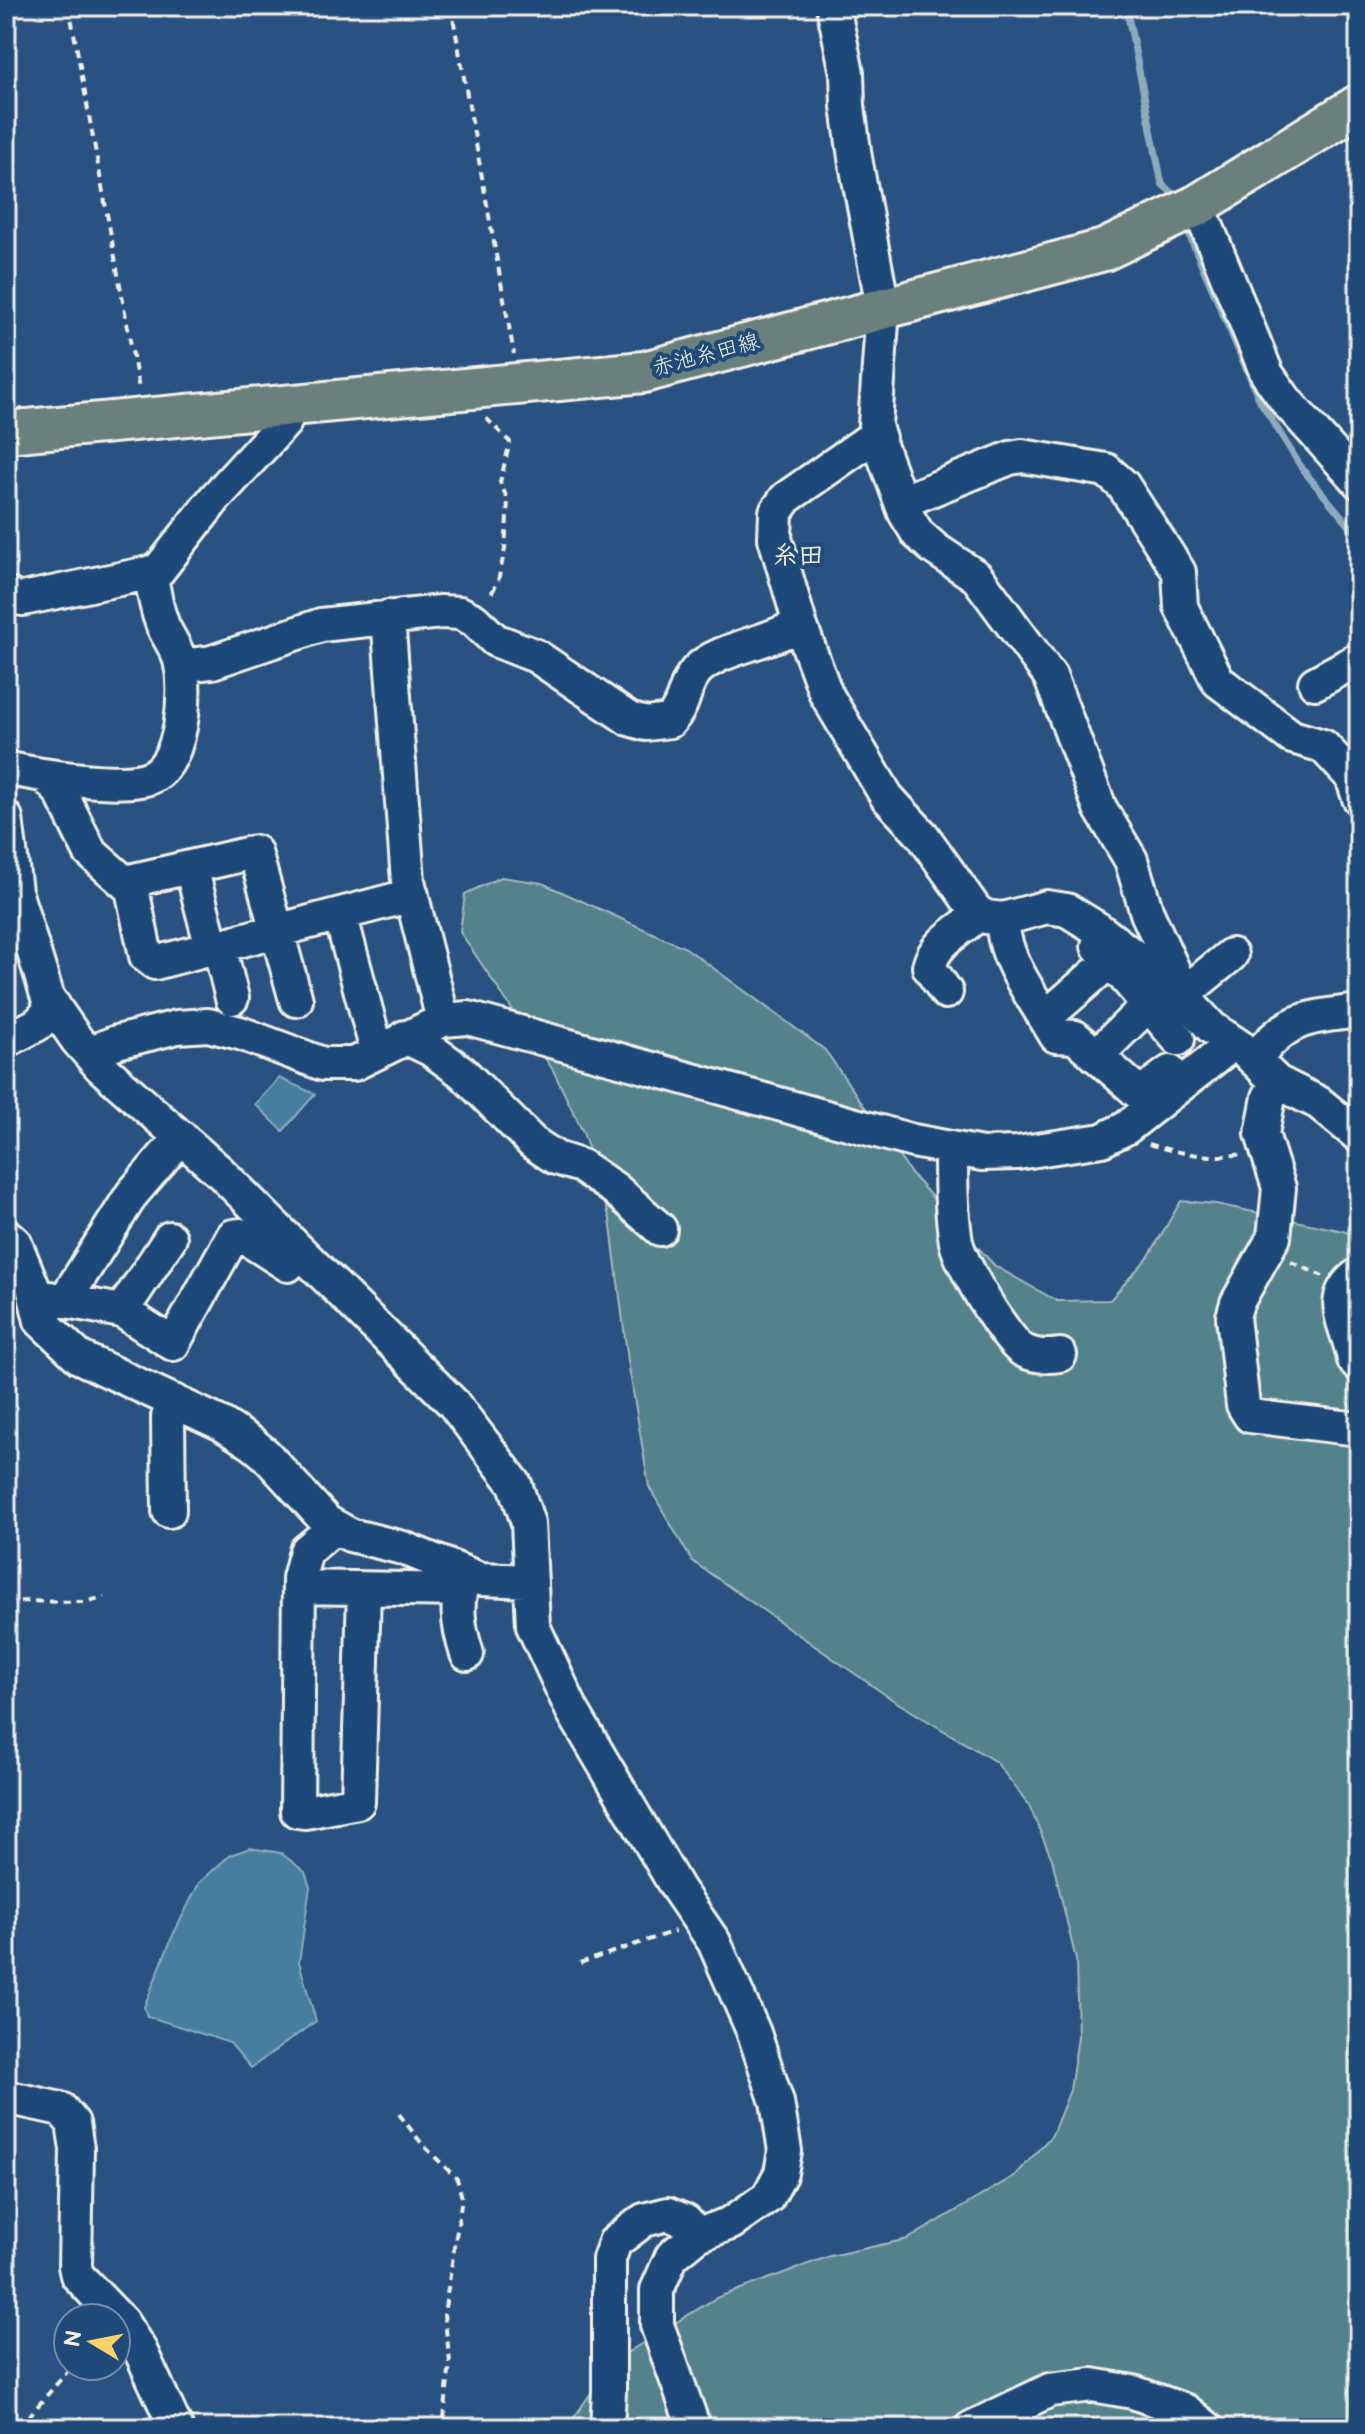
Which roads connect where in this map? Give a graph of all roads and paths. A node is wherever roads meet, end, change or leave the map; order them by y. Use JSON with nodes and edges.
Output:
{"nodes":[{"id":1,"x":69,"y":6,"type":"edge"},
{"id":2,"x":451,"y":6,"type":"edge"},
{"id":3,"x":833,"y":6,"type":"edge"},
{"id":4,"x":1355,"y":6,"type":"edge"},
{"id":5,"x":1359,"y":31,"type":"edge"},
{"id":6,"x":1359,"y":105,"type":"edge"},
{"id":7,"x":1198,"y":205,"type":"junction"},
{"id":8,"x":883,"y":307,"type":"junction"},
{"id":9,"x":500,"y":386,"type":"junction"},
{"id":10,"x":289,"y":404,"type":"junction"},
{"id":11,"x":145,"y":419,"type":"junction"},
{"id":12,"x":6,"y":432,"type":"edge"},
{"id":13,"x":879,"y":438,"type":"junction"},
{"id":14,"x":1359,"y":482,"type":"edge"},
{"id":15,"x":901,"y":502,"type":"junction"},
{"id":16,"x":151,"y":572,"type":"junction"},
{"id":17,"x":6,"y":595,"type":"edge"},
{"id":18,"x":388,"y":617,"type":"junction"},
{"id":19,"x":474,"y":620,"type":"junction"},
{"id":20,"x":800,"y":624,"type":"junction"},
{"id":21,"x":1359,"y":659,"type":"edge"},
{"id":22,"x":181,"y":666,"type":"junction"},
{"id":23,"x":1315,"y":683,"type":"dead end"},
{"id":24,"x":6,"y":768,"type":"edge"},
{"id":25,"x":46,"y":776,"type":"junction"},
{"id":26,"x":1359,"y":798,"type":"edge"},
{"id":27,"x":6,"y":818,"type":"edge"},
{"id":28,"x":191,"y":867,"type":"junction"},
{"id":29,"x":125,"y":882,"type":"junction"},
{"id":30,"x":412,"y":895,"type":"junction"},
{"id":31,"x":12,"y":902,"type":"edge"},
{"id":32,"x":340,"y":914,"type":"junction"},
{"id":33,"x":991,"y":916,"type":"junction"},
{"id":34,"x":1085,"y":921,"type":"junction"},
{"id":35,"x":276,"y":931,"type":"junction"},
{"id":36,"x":215,"y":947,"type":"junction"},
{"id":37,"x":1231,"y":955,"type":"dead end"},
{"id":38,"x":1110,"y":961,"type":"junction"},
{"id":39,"x":946,"y":992,"type":"dead end"},
{"id":40,"x":1167,"y":995,"type":"junction"},
{"id":41,"x":232,"y":998,"type":"dead end"},
{"id":42,"x":296,"y":1000,"type":"dead end"},
{"id":43,"x":54,"y":1006,"type":"junction"},
{"id":44,"x":1359,"y":1011,"type":"edge"},
{"id":45,"x":1046,"y":1017,"type":"junction"},
{"id":46,"x":443,"y":1020,"type":"junction"},
{"id":47,"x":1178,"y":1039,"type":"dead end"},
{"id":48,"x":6,"y":1041,"type":"edge"},
{"id":49,"x":391,"y":1044,"type":"junction"},
{"id":50,"x":89,"y":1053,"type":"junction"},
{"id":51,"x":1246,"y":1055,"type":"junction"},
{"id":52,"x":1096,"y":1056,"type":"junction"},
{"id":53,"x":1117,"y":1133,"type":"junction"},
{"id":54,"x":1359,"y":1136,"type":"edge"},
{"id":55,"x":181,"y":1137,"type":"junction"},
{"id":56,"x":1266,"y":1146,"type":"junction"},
{"id":57,"x":951,"y":1150,"type":"junction"},
{"id":58,"x":660,"y":1229,"type":"dead end"},
{"id":59,"x":6,"y":1235,"type":"edge"},
{"id":60,"x":170,"y":1238,"type":"dead end"},
{"id":61,"x":1273,"y":1240,"type":"junction"},
{"id":62,"x":300,"y":1252,"type":"junction"},
{"id":63,"x":1354,"y":1279,"type":"edge"},
{"id":64,"x":50,"y":1300,"type":"junction"},
{"id":65,"x":122,"y":1311,"type":"junction"},
{"id":66,"x":1060,"y":1355,"type":"dead end"},
{"id":67,"x":1359,"y":1365,"type":"edge"},
{"id":68,"x":174,"y":1401,"type":"junction"},
{"id":69,"x":1359,"y":1429,"type":"edge"},
{"id":70,"x":169,"y":1511,"type":"dead end"},
{"id":71,"x":335,"y":1527,"type":"junction"},
{"id":72,"x":531,"y":1581,"type":"junction"},
{"id":73,"x":462,"y":1582,"type":"junction"},
{"id":74,"x":300,"y":1587,"type":"junction"},
{"id":75,"x":364,"y":1590,"type":"junction"},
{"id":76,"x":104,"y":1597,"type":"dead end"},
{"id":77,"x":6,"y":1601,"type":"edge"},
{"id":78,"x":467,"y":1654,"type":"dead end"},
{"id":79,"x":698,"y":1919,"type":"junction"},
{"id":80,"x":580,"y":1963,"type":"dead end"},
{"id":81,"x":6,"y":2097,"type":"edge"},
{"id":82,"x":399,"y":2114,"type":"dead end"},
{"id":83,"x":698,"y":2235,"type":"junction"},
{"id":84,"x":58,"y":2382,"type":"edge"},
{"id":85,"x":171,"y":2426,"type":"edge"},
{"id":86,"x":19,"y":2428,"type":"edge"},
{"id":87,"x":443,"y":2428,"type":"edge"},
{"id":88,"x":607,"y":2428,"type":"edge"},
{"id":89,"x":694,"y":2428,"type":"edge"},
{"id":90,"x":971,"y":2428,"type":"edge"},
{"id":91,"x":1207,"y":2428,"type":"edge"}],
"edges":[{"from":1,"to":11,"type":"path"},
{"from":2,"to":9,"type":"path"},
{"from":3,"to":8,"type":"street"},
{"from":4,"to":5,"type":"path"},
{"from":6,"to":7,"type":"main road","name":"赤池糸田線"},
{"from":7,"to":8,"type":"main road","name":"赤池糸田線"},
{"from":7,"to":14,"type":"street"},
{"from":8,"to":9,"type":"main road","name":"赤池糸田線"},
{"from":8,"to":13,"type":"street"},
{"from":9,"to":10,"type":"main road","name":"赤池糸田線"},
{"from":9,"to":19,"type":"path"},
{"from":10,"to":11,"type":"main road","name":"赤池糸田線"},
{"from":10,"to":16,"type":"street"},
{"from":11,"to":12,"type":"main road","name":"赤池糸田線"},
{"from":13,"to":15,"type":"street"},
{"from":13,"to":20,"type":"street"},
{"from":15,"to":26,"type":"street"},
{"from":15,"to":40,"type":"street"},
{"from":16,"to":17,"type":"street"},
{"from":16,"to":22,"type":"street"},
{"from":18,"to":19,"type":"street"},
{"from":18,"to":22,"type":"street"},
{"from":18,"to":30,"type":"street"},
{"from":19,"to":20,"type":"street"},
{"from":20,"to":33,"type":"street"},
{"from":21,"to":23,"type":"street"},
{"from":22,"to":25,"type":"street"},
{"from":24,"to":25,"type":"street"},
{"from":25,"to":29,"type":"street"},
{"from":27,"to":31,"type":"street"},
{"from":28,"to":29,"type":"street"},
{"from":28,"to":35,"type":"street"},
{"from":28,"to":36,"type":"street"},
{"from":29,"to":36,"type":"street"},
{"from":30,"to":32,"type":"street"},
{"from":30,"to":46,"type":"street"},
{"from":31,"to":43,"type":"street"},
{"from":32,"to":35,"type":"street"},
{"from":32,"to":49,"type":"street"},
{"from":33,"to":34,"type":"street"},
{"from":33,"to":39,"type":"street"},
{"from":33,"to":45,"type":"street"},
{"from":34,"to":38,"type":"street"},
{"from":34,"to":40,"type":"street"},
{"from":35,"to":36,"type":"street"},
{"from":35,"to":42,"type":"street"},
{"from":36,"to":41,"type":"street"},
{"from":37,"to":40,"type":"street"},
{"from":38,"to":40,"type":"street"},
{"from":38,"to":45,"type":"street"},
{"from":40,"to":47,"type":"street"},
{"from":40,"to":51,"type":"street"},
{"from":40,"to":52,"type":"street"},
{"from":43,"to":48,"type":"street"},
{"from":43,"to":50,"type":"street"},
{"from":44,"to":51,"type":"street"},
{"from":45,"to":52,"type":"street"},
{"from":46,"to":49,"type":"street"},
{"from":46,"to":57,"type":"street"},
{"from":49,"to":50,"type":"street"},
{"from":49,"to":58,"type":"street"},
{"from":50,"to":55,"type":"street"},
{"from":51,"to":52,"type":"street"},
{"from":51,"to":53,"type":"street"},
{"from":51,"to":54,"type":"street"},
{"from":51,"to":56,"type":"street"},
{"from":53,"to":56,"type":"path"},
{"from":53,"to":57,"type":"street"},
{"from":55,"to":62,"type":"street"},
{"from":55,"to":64,"type":"street"},
{"from":56,"to":61,"type":"street"},
{"from":57,"to":66,"type":"street"},
{"from":59,"to":64,"type":"street"},
{"from":60,"to":65,"type":"street"},
{"from":61,"to":63,"type":"path"},
{"from":61,"to":69,"type":"street"},
{"from":62,"to":65,"type":"street"},
{"from":62,"to":72,"type":"street"},
{"from":63,"to":67,"type":"street"},
{"from":64,"to":65,"type":"street"},
{"from":64,"to":68,"type":"street"},
{"from":68,"to":70,"type":"street"},
{"from":68,"to":71,"type":"street"},
{"from":71,"to":73,"type":"street"},
{"from":71,"to":74,"type":"street"},
{"from":72,"to":73,"type":"street"},
{"from":72,"to":79,"type":"street"},
{"from":73,"to":75,"type":"street"},
{"from":73,"to":78,"type":"street"},
{"from":74,"to":75,"type":"street"},
{"from":74,"to":75,"type":"street"},
{"from":76,"to":77,"type":"path"},
{"from":79,"to":80,"type":"path"},
{"from":79,"to":83,"type":"street"},
{"from":81,"to":85,"type":"street"},
{"from":82,"to":87,"type":"path"},
{"from":83,"to":88,"type":"street"},
{"from":83,"to":89,"type":"street"},
{"from":84,"to":86,"type":"path"},
{"from":90,"to":91,"type":"street"}]}
